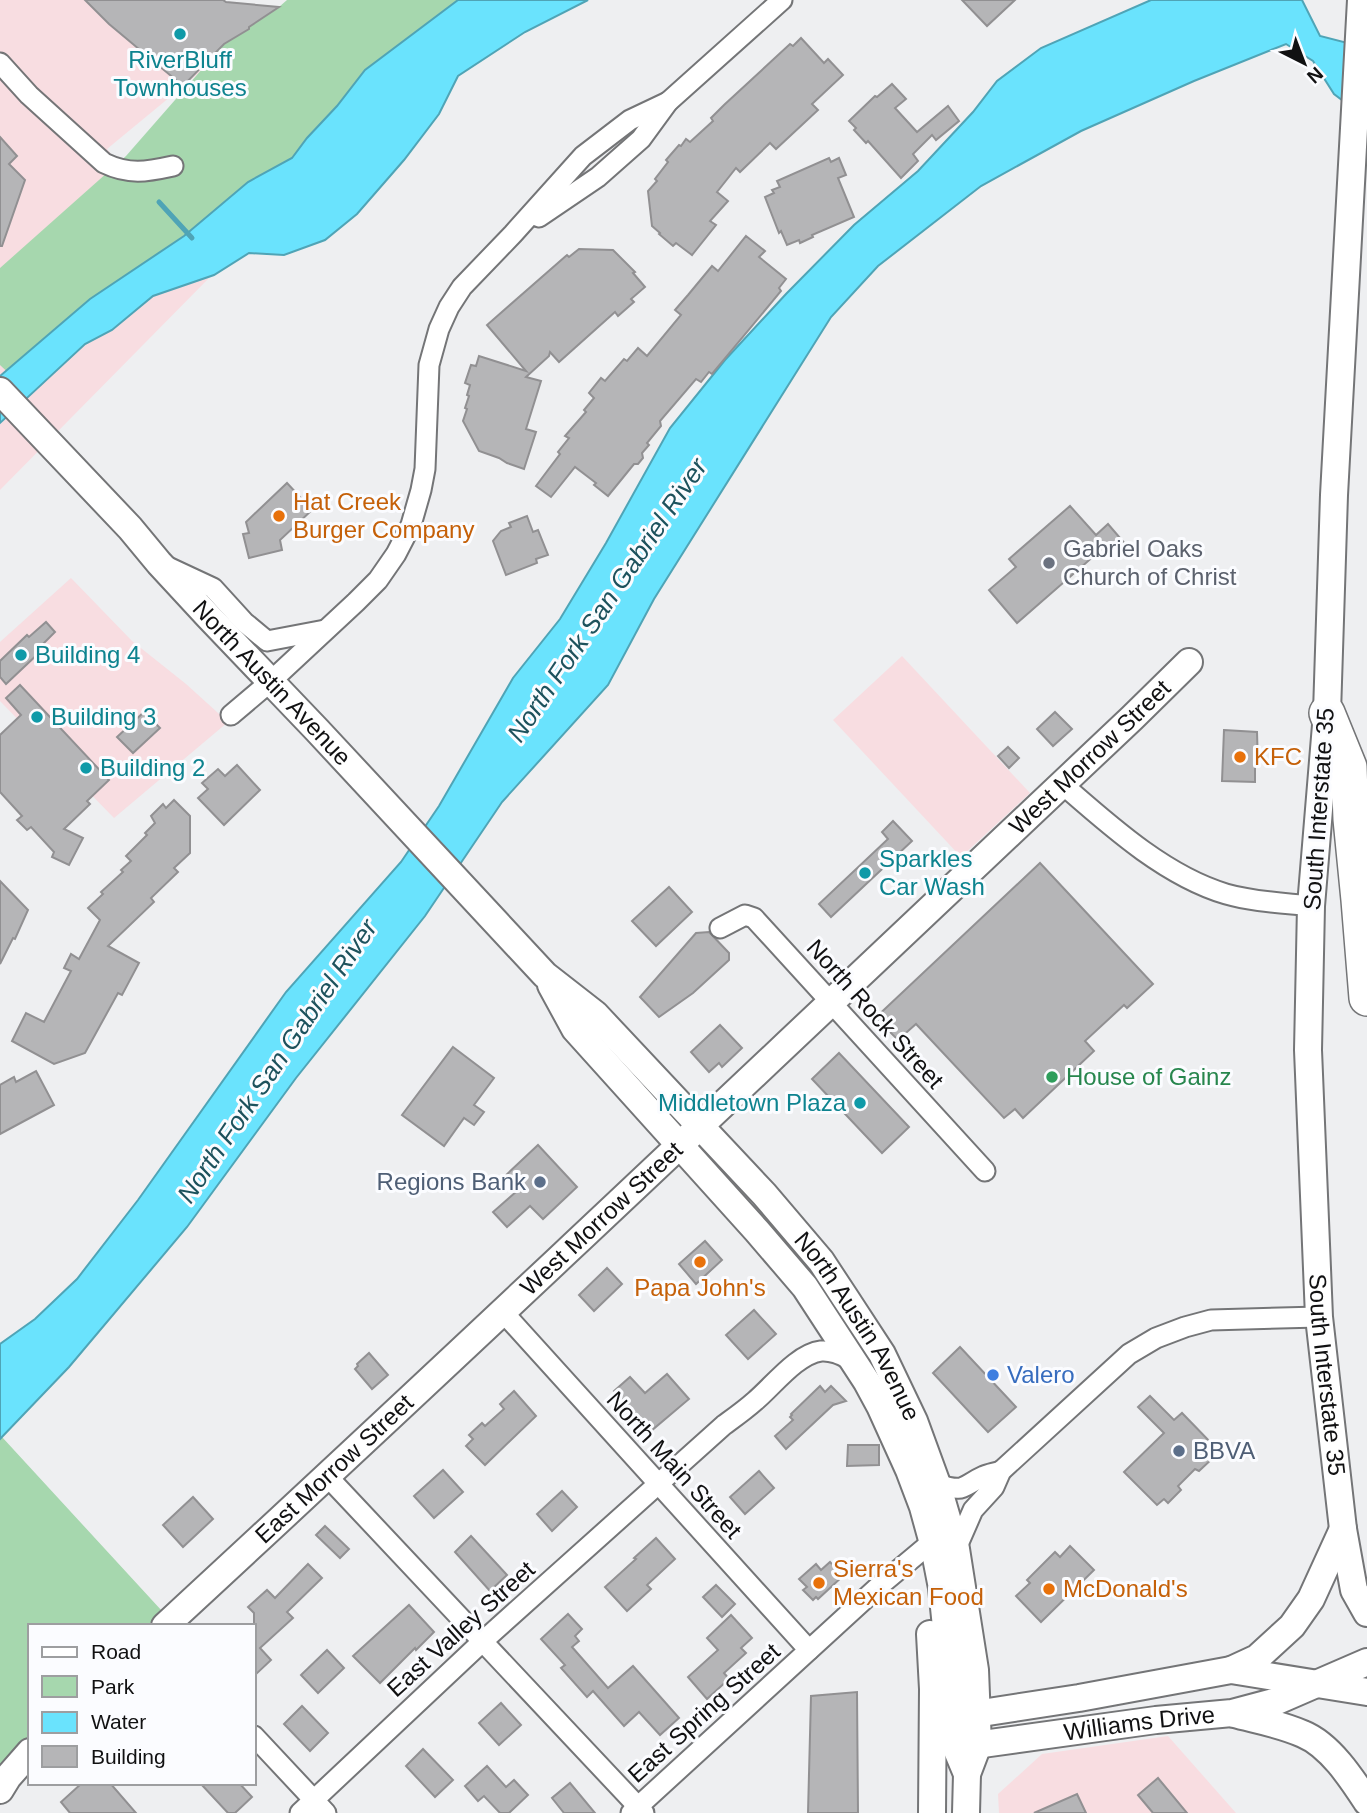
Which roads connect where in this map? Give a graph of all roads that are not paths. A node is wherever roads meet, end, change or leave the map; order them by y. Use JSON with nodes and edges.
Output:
{"nodes":[{"id":1,"x":782,"y":0,"type":"edge"},
{"id":2,"x":1361,"y":0,"type":"edge"},
{"id":3,"x":0,"y":63,"type":"edge"},
{"id":4,"x":173,"y":166,"type":"dead end"},
{"id":5,"x":0,"y":391,"type":"edge"},
{"id":6,"x":159,"y":563,"type":"junction"},
{"id":7,"x":326,"y":630,"type":"junction"},
{"id":8,"x":1189,"y":662,"type":"dead end"},
{"id":9,"x":270,"y":681,"type":"junction"},
{"id":10,"x":1327,"y":713,"type":"junction"},
{"id":11,"x":231,"y":715,"type":"dead end"},
{"id":12,"x":1062,"y":784,"type":"junction"},
{"id":13,"x":1311,"y":906,"type":"junction"},
{"id":14,"x":720,"y":928,"type":"dead end"},
{"id":15,"x":545,"y":975,"type":"junction"},
{"id":16,"x":1367,"y":998,"type":"edge"},
{"id":17,"x":831,"y":1002,"type":"junction"},
{"id":18,"x":700,"y":1125,"type":"junction"},
{"id":19,"x":679,"y":1145,"type":"junction"},
{"id":20,"x":985,"y":1171,"type":"dead end"},
{"id":21,"x":502,"y":1311,"type":"junction"},
{"id":22,"x":1319,"y":1317,"type":"junction"},
{"id":23,"x":853,"y":1361,"type":"junction"},
{"id":24,"x":1001,"y":1471,"type":"junction"},
{"id":25,"x":327,"y":1476,"type":"junction"},
{"id":26,"x":937,"y":1484,"type":"junction"},
{"id":27,"x":659,"y":1485,"type":"junction"},
{"id":28,"x":1342,"y":1529,"type":"junction"},
{"id":29,"x":941,"y":1546,"type":"junction"},
{"id":30,"x":1367,"y":1613,"type":"edge"},
{"id":31,"x":167,"y":1624,"type":"edge"},
{"id":32,"x":482,"y":1642,"type":"junction"},
{"id":33,"x":809,"y":1650,"type":"junction"},
{"id":34,"x":1367,"y":1662,"type":"edge"},
{"id":35,"x":1231,"y":1670,"type":"junction"},
{"id":36,"x":1317,"y":1683,"type":"junction"},
{"id":37,"x":1367,"y":1692,"type":"edge"},
{"id":38,"x":1232,"y":1713,"type":"junction"},
{"id":39,"x":965,"y":1715,"type":"junction"},
{"id":40,"x":256,"y":1738,"type":"edge"},
{"id":41,"x":967,"y":1746,"type":"junction"},
{"id":42,"x":28,"y":1754,"type":"edge"},
{"id":43,"x":0,"y":1790,"type":"edge"},
{"id":44,"x":1367,"y":1802,"type":"edge"},
{"id":45,"x":313,"y":1809,"type":"edge"},
{"id":46,"x":638,"y":1811,"type":"edge"},
{"id":47,"x":932,"y":1813,"type":"edge"},
{"id":48,"x":966,"y":1813,"type":"edge"}],
"edges":[{"from":1,"to":7,"type":"street"},
{"from":2,"to":10,"type":"main road","name":"South Interstate 35"},
{"from":3,"to":4,"type":"street"},
{"from":5,"to":6,"type":"main road","name":"North Austin Avenue"},
{"from":6,"to":7,"type":"street"},
{"from":6,"to":9,"type":"main road","name":"North Austin Avenue"},
{"from":7,"to":9,"type":"street"},
{"from":8,"to":12,"type":"main road","name":"West Morrow Street"},
{"from":9,"to":11,"type":"street"},
{"from":9,"to":15,"type":"main road","name":"North Austin Avenue"},
{"from":10,"to":13,"type":"main road","name":"South Interstate 35"},
{"from":10,"to":16,"type":"highway"},
{"from":12,"to":13,"type":"street"},
{"from":12,"to":17,"type":"main road","name":"West Morrow Street"},
{"from":13,"to":22,"type":"main road","name":"South Interstate 35"},
{"from":14,"to":17,"type":"street","name":"North Rock Street"},
{"from":15,"to":18,"type":"main road","name":"North Austin Avenue"},
{"from":15,"to":19,"type":"main road","name":"North Austin Avenue"},
{"from":17,"to":18,"type":"main road","name":"West Morrow Street"},
{"from":17,"to":20,"type":"street","name":"North Rock Street"},
{"from":18,"to":19,"type":"main road","name":"West Morrow Street"},
{"from":18,"to":26,"type":"main road","name":"North Austin Avenue"},
{"from":19,"to":21,"type":"main road","name":"West Morrow Street"},
{"from":19,"to":23,"type":"main road","name":"North Austin Avenue"},
{"from":21,"to":25,"type":"main road","name":"East Morrow Street"},
{"from":21,"to":27,"type":"street","name":"North Main Street"},
{"from":22,"to":24,"type":"street"},
{"from":22,"to":28,"type":"main road","name":"South Interstate 35"},
{"from":23,"to":27,"type":"street","name":"East Valley Street"},
{"from":23,"to":29,"type":"main road","name":"North Austin Avenue"},
{"from":24,"to":26,"type":"street"},
{"from":24,"to":29,"type":"street"},
{"from":25,"to":31,"type":"main road","name":"East Morrow Street"},
{"from":25,"to":32,"type":"street"},
{"from":26,"to":29,"type":"main road","name":"North Austin Avenue"},
{"from":27,"to":32,"type":"street","name":"East Valley Street"},
{"from":27,"to":33,"type":"street","name":"North Main Street"},
{"from":28,"to":30,"type":"main road","name":"South Interstate 35"},
{"from":28,"to":35,"type":"main road"},
{"from":29,"to":33,"type":"street","name":"East Spring Street"},
{"from":29,"to":39,"type":"main road","name":"North Austin Avenue"},
{"from":29,"to":47,"type":"main road"},
{"from":32,"to":45,"type":"street","name":"East Valley Street"},
{"from":32,"to":46,"type":"street"},
{"from":33,"to":46,"type":"street","name":"East Spring Street"},
{"from":34,"to":36,"type":"main road","name":"Williams Drive"},
{"from":35,"to":36,"type":"main road","name":"Williams Drive"},
{"from":35,"to":39,"type":"main road","name":"Williams Drive"},
{"from":36,"to":37,"type":"main road","name":"Williams Drive"},
{"from":36,"to":38,"type":"main road","name":"Williams Drive"},
{"from":38,"to":41,"type":"main road","name":"Williams Drive"},
{"from":38,"to":44,"type":"main road"},
{"from":39,"to":41,"type":"main road","name":"North Austin Avenue"},
{"from":40,"to":45,"type":"street"},
{"from":41,"to":48,"type":"main road","name":"North Austin Avenue"},
{"from":42,"to":43,"type":"main road"}]}
